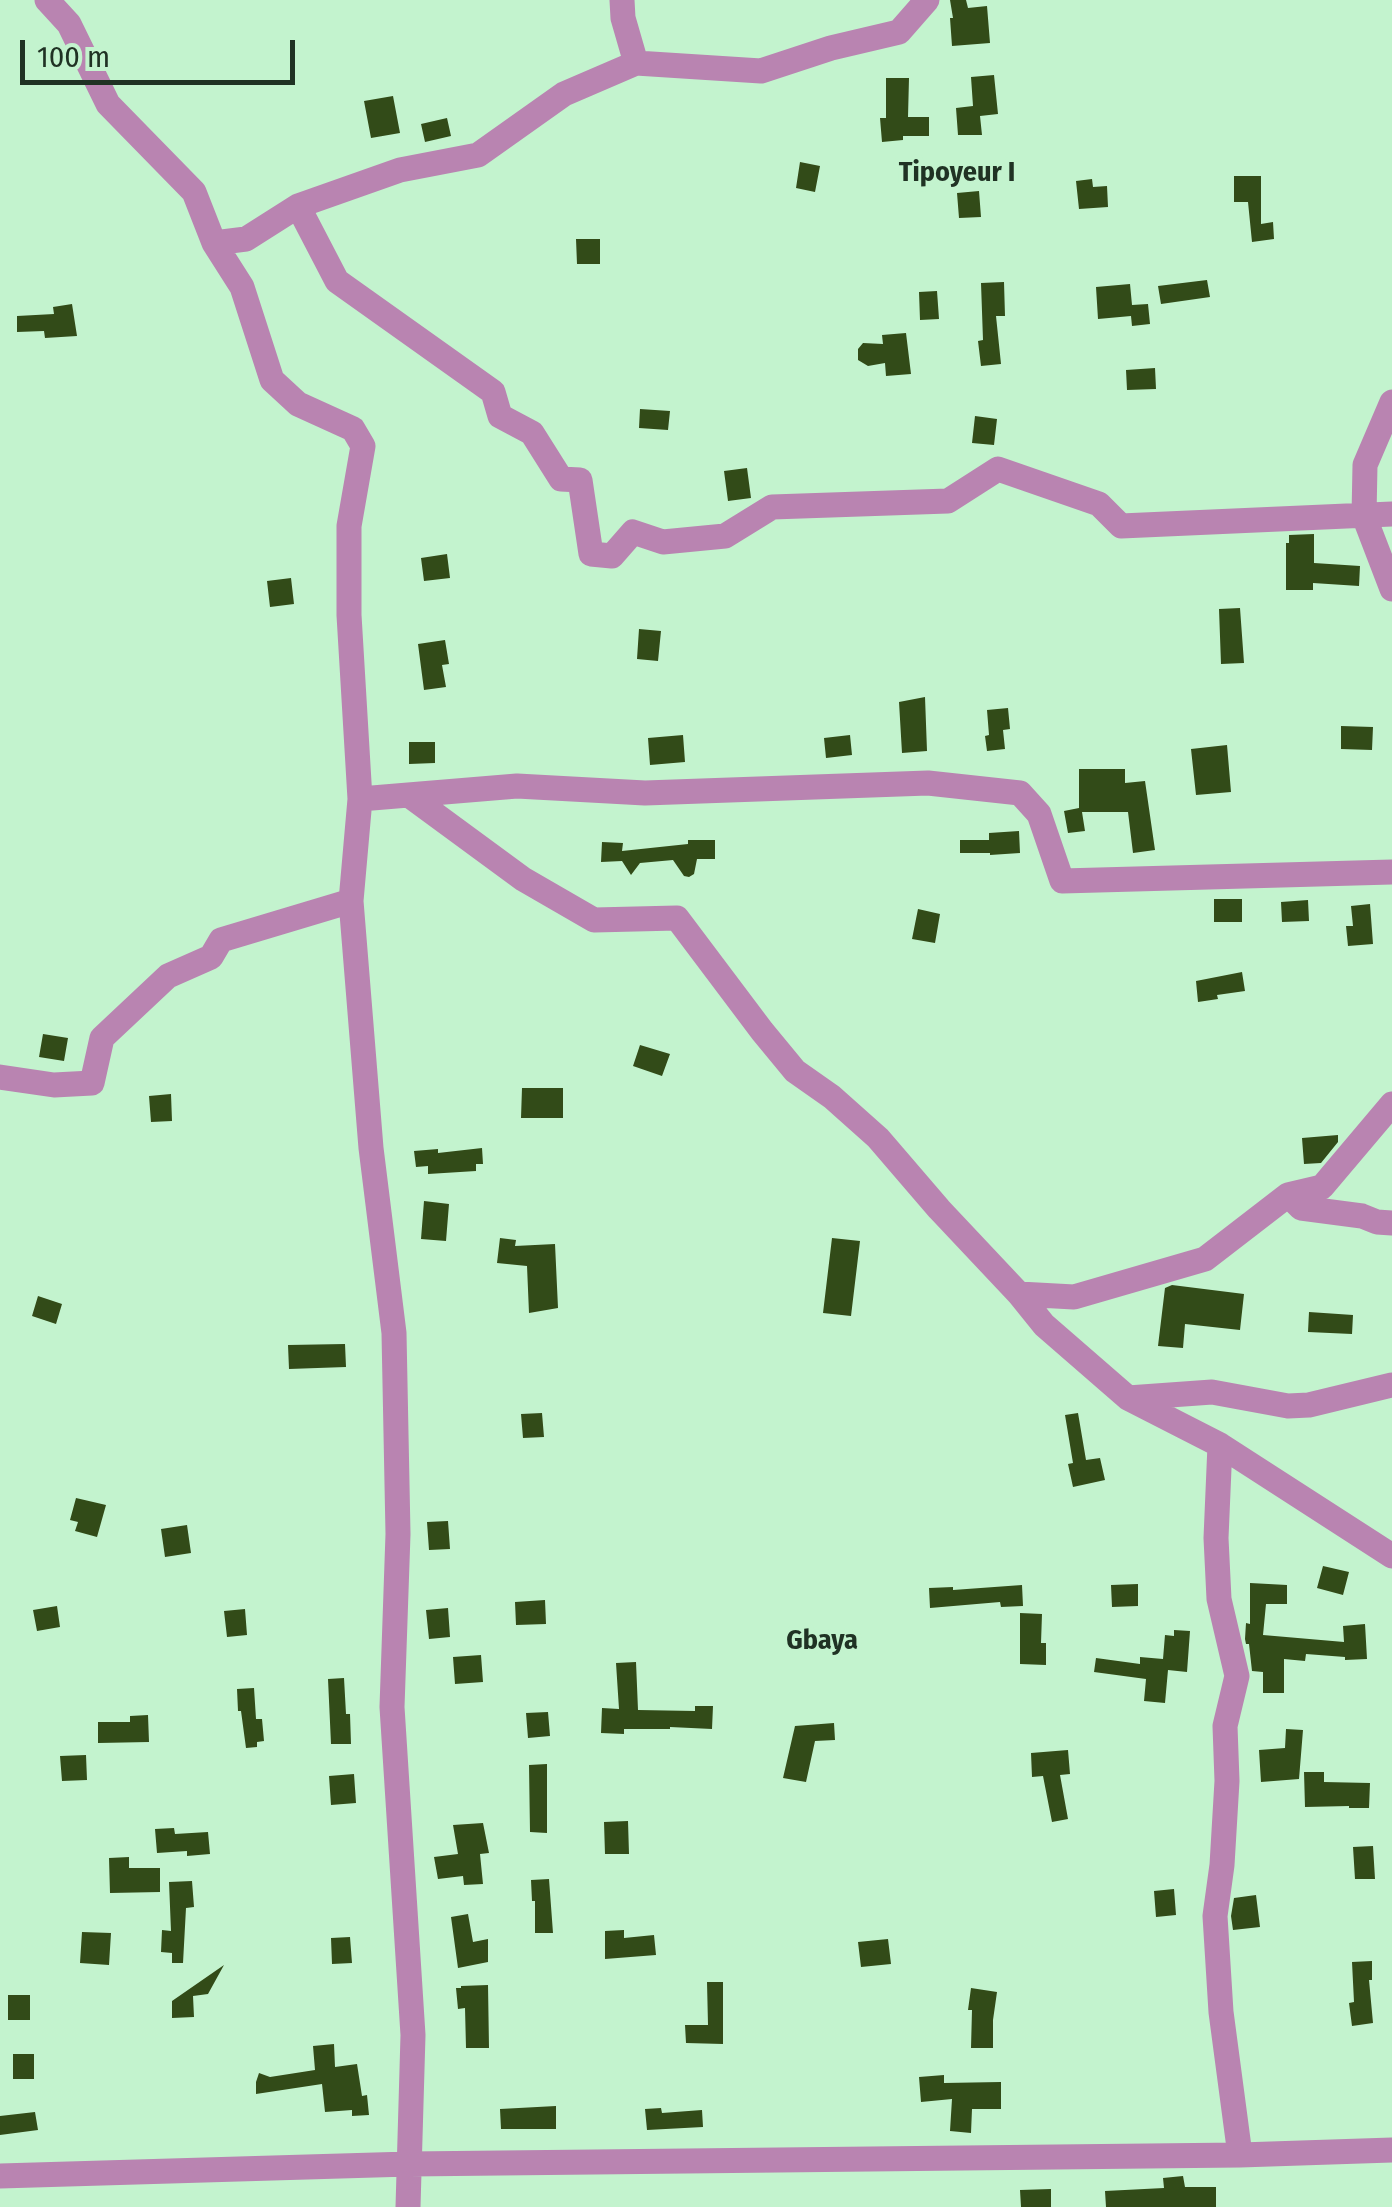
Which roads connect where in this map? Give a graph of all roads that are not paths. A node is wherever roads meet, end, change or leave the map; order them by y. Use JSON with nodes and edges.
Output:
{"nodes":[{"id":1,"x":46,"y":0,"type":"edge"},
{"id":2,"x":622,"y":0,"type":"edge"},
{"id":3,"x":927,"y":0,"type":"edge"},
{"id":4,"x":636,"y":64,"type":"junction"},
{"id":5,"x":298,"y":206,"type":"junction"},
{"id":6,"x":214,"y":243,"type":"junction"},
{"id":7,"x":1392,"y":402,"type":"edge"},
{"id":8,"x":1392,"y":514,"type":"edge"},
{"id":9,"x":1364,"y":516,"type":"junction"},
{"id":10,"x":1392,"y":589,"type":"edge"},
{"id":11,"x":410,"y":796,"type":"junction"},
{"id":12,"x":360,"y":799,"type":"junction"},
{"id":13,"x":1392,"y":872,"type":"edge"},
{"id":14,"x":351,"y":901,"type":"junction"},
{"id":15,"x":0,"y":1077,"type":"edge"},
{"id":16,"x":1392,"y":1104,"type":"edge"},
{"id":17,"x":1288,"y":1195,"type":"junction"},
{"id":18,"x":1392,"y":1224,"type":"edge"},
{"id":19,"x":1020,"y":1294,"type":"junction"},
{"id":20,"x":1392,"y":1385,"type":"edge"},
{"id":21,"x":1128,"y":1398,"type":"junction"},
{"id":22,"x":1220,"y":1445,"type":"junction"},
{"id":23,"x":1392,"y":1556,"type":"edge"},
{"id":24,"x":1392,"y":2150,"type":"edge"},
{"id":25,"x":1240,"y":2155,"type":"junction"},
{"id":26,"x":409,"y":2164,"type":"junction"},
{"id":27,"x":0,"y":2176,"type":"edge"},
{"id":28,"x":408,"y":2207,"type":"edge"}],
"edges":[{"from":1,"to":6,"type":"street"},
{"from":2,"to":4,"type":"street"},
{"from":3,"to":4,"type":"street"},
{"from":4,"to":5,"type":"street"},
{"from":5,"to":6,"type":"street"},
{"from":5,"to":9,"type":"street"},
{"from":6,"to":12,"type":"street"},
{"from":7,"to":9,"type":"street"},
{"from":8,"to":9,"type":"street"},
{"from":9,"to":10,"type":"street"},
{"from":11,"to":12,"type":"street"},
{"from":11,"to":13,"type":"street"},
{"from":11,"to":19,"type":"street"},
{"from":12,"to":14,"type":"street"},
{"from":14,"to":15,"type":"street"},
{"from":14,"to":26,"type":"street"},
{"from":16,"to":17,"type":"street"},
{"from":17,"to":18,"type":"street"},
{"from":17,"to":19,"type":"street"},
{"from":19,"to":21,"type":"street"},
{"from":20,"to":21,"type":"street"},
{"from":21,"to":22,"type":"street"},
{"from":22,"to":23,"type":"street"},
{"from":22,"to":25,"type":"street"},
{"from":24,"to":25,"type":"street"},
{"from":25,"to":26,"type":"street"},
{"from":26,"to":27,"type":"street"},
{"from":26,"to":28,"type":"street"}]}
